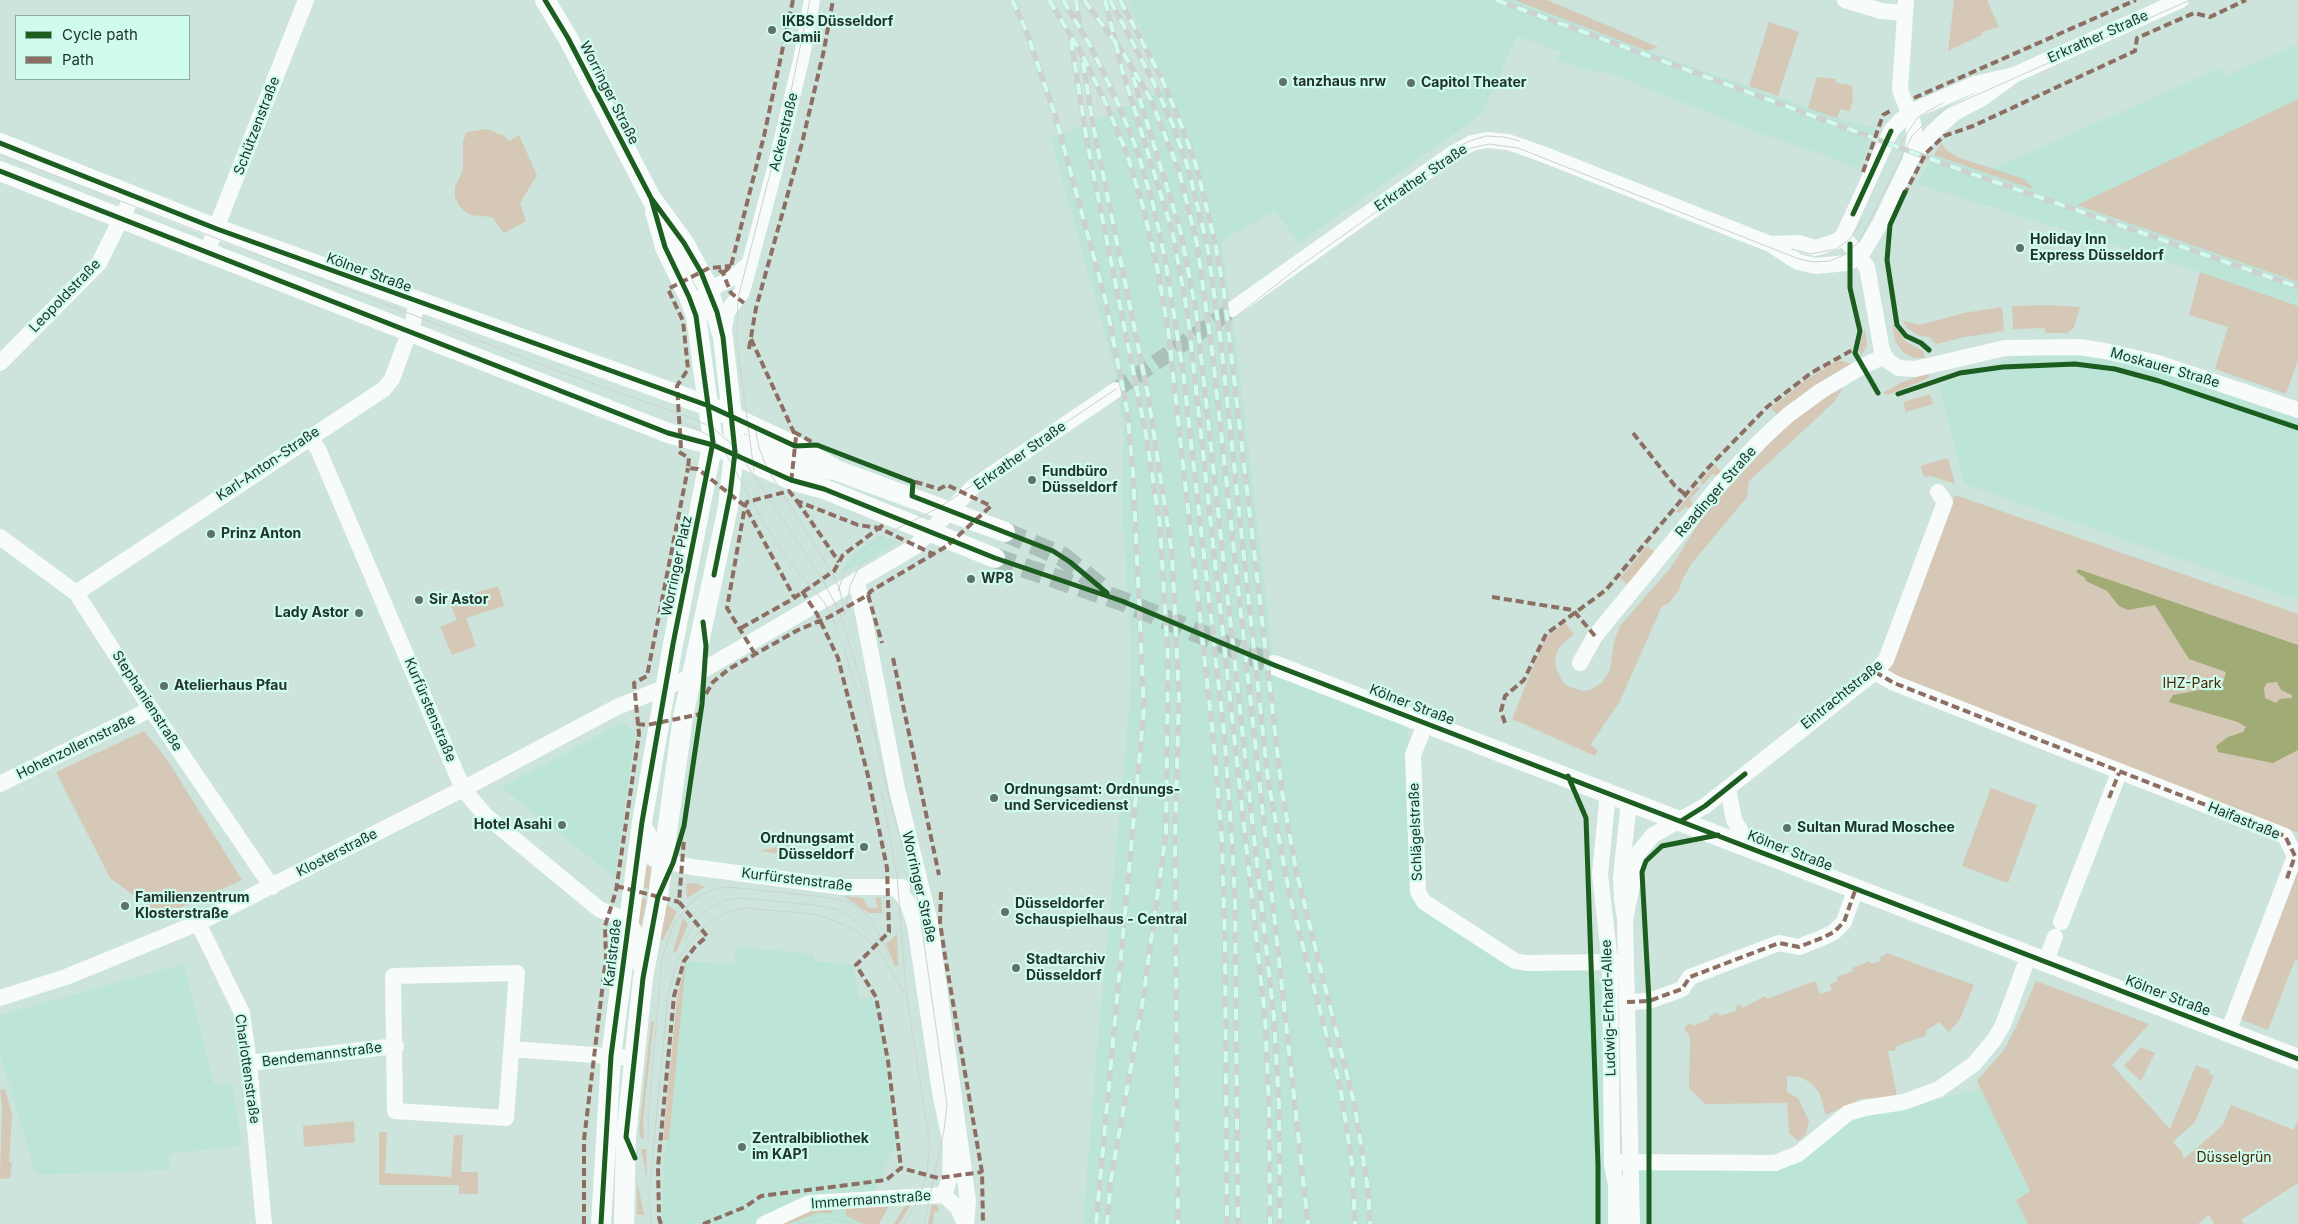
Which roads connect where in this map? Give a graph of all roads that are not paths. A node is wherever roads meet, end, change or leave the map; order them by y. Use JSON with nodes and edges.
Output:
{"nodes":[{"id":1,"x":306,"y":0,"type":"edge"},
{"id":2,"x":545,"y":0,"type":"edge"},
{"id":3,"x":812,"y":0,"type":"edge"},
{"id":4,"x":1846,"y":0,"type":"edge"},
{"id":5,"x":2181,"y":0,"type":"edge"},
{"id":6,"x":1905,"y":7,"type":"edge"},
{"id":7,"x":2014,"y":74,"type":"junction"},
{"id":8,"x":1909,"y":114,"type":"junction"},
{"id":9,"x":1921,"y":138,"type":"junction"},
{"id":10,"x":0,"y":143,"type":"edge"},
{"id":11,"x":0,"y":171,"type":"edge"},
{"id":12,"x":133,"y":195,"type":"junction"},
{"id":13,"x":651,"y":198,"type":"junction"},
{"id":14,"x":122,"y":218,"type":"junction"},
{"id":15,"x":217,"y":229,"type":"junction"},
{"id":16,"x":1843,"y":236,"type":"junction"},
{"id":17,"x":1770,"y":244,"type":"junction"},
{"id":18,"x":207,"y":251,"type":"junction"},
{"id":19,"x":1860,"y":257,"type":"junction"},
{"id":20,"x":750,"y":263,"type":"junction"},
{"id":21,"x":710,"y":290,"type":"junction"},
{"id":22,"x":417,"y":302,"type":"junction"},
{"id":23,"x":1233,"y":309,"type":"tunnel mouth"},
{"id":24,"x":696,"y":316,"type":"junction"},
{"id":25,"x":410,"y":331,"type":"junction"},
{"id":26,"x":723,"y":337,"type":"junction"},
{"id":27,"x":1885,"y":356,"type":"junction"},
{"id":28,"x":0,"y":363,"type":"edge"},
{"id":29,"x":1116,"y":390,"type":"tunnel mouth"},
{"id":30,"x":709,"y":406,"type":"junction"},
{"id":31,"x":2298,"y":410,"type":"edge"},
{"id":32,"x":733,"y":418,"type":"junction"},
{"id":33,"x":309,"y":437,"type":"junction"},
{"id":34,"x":713,"y":445,"type":"junction"},
{"id":35,"x":735,"y":449,"type":"junction"},
{"id":36,"x":838,"y":471,"type":"junction"},
{"id":37,"x":1938,"y":492,"type":"dead end"},
{"id":38,"x":950,"y":511,"type":"junction"},
{"id":39,"x":931,"y":531,"type":"junction"},
{"id":40,"x":1005,"y":532,"type":"tunnel mouth"},
{"id":41,"x":0,"y":537,"type":"edge"},
{"id":42,"x":995,"y":558,"type":"tunnel mouth"},
{"id":43,"x":858,"y":582,"type":"junction"},
{"id":44,"x":76,"y":593,"type":"junction"},
{"id":45,"x":1580,"y":663,"type":"dead end"},
{"id":46,"x":1274,"y":665,"type":"tunnel mouth"},
{"id":47,"x":1875,"y":672,"type":"junction"},
{"id":48,"x":691,"y":677,"type":"junction"},
{"id":49,"x":665,"y":687,"type":"junction"},
{"id":50,"x":151,"y":710,"type":"junction"},
{"id":51,"x":1426,"y":722,"type":"junction"},
{"id":52,"x":2119,"y":773,"type":"junction"},
{"id":53,"x":0,"y":784,"type":"edge"},
{"id":54,"x":1728,"y":788,"type":"junction"},
{"id":55,"x":464,"y":789,"type":"junction"},
{"id":56,"x":1608,"y":792,"type":"junction"},
{"id":57,"x":1629,"y":801,"type":"junction"},
{"id":58,"x":1681,"y":821,"type":"junction"},
{"id":59,"x":642,"y":822,"type":"junction"},
{"id":60,"x":1750,"y":847,"type":"junction"},
{"id":61,"x":662,"y":861,"type":"junction"},
{"id":62,"x":921,"y":885,"type":"junction"},
{"id":63,"x":272,"y":886,"type":"junction"},
{"id":64,"x":892,"y":888,"type":"junction"},
{"id":65,"x":1856,"y":888,"type":"junction"},
{"id":66,"x":1625,"y":919,"type":"junction"},
{"id":67,"x":628,"y":921,"type":"junction"},
{"id":68,"x":198,"y":923,"type":"junction"},
{"id":69,"x":2037,"y":958,"type":"junction"},
{"id":70,"x":1618,"y":962,"type":"junction"},
{"id":71,"x":643,"y":978,"type":"junction"},
{"id":72,"x":0,"y":998,"type":"edge"},
{"id":73,"x":1627,"y":1002,"type":"junction"},
{"id":74,"x":2228,"y":1032,"type":"junction"},
{"id":75,"x":396,"y":1046,"type":"junction"},
{"id":76,"x":512,"y":1049,"type":"junction"},
{"id":77,"x":611,"y":1056,"type":"junction"},
{"id":78,"x":634,"y":1058,"type":"junction"},
{"id":79,"x":2298,"y":1059,"type":"edge"},
{"id":80,"x":249,"y":1064,"type":"junction"},
{"id":81,"x":1612,"y":1162,"type":"junction"},
{"id":82,"x":1631,"y":1162,"type":"junction"},
{"id":83,"x":944,"y":1195,"type":"junction"},
{"id":84,"x":264,"y":1224,"type":"edge"},
{"id":85,"x":601,"y":1224,"type":"edge"},
{"id":86,"x":624,"y":1224,"type":"edge"},
{"id":87,"x":764,"y":1224,"type":"edge"},
{"id":88,"x":966,"y":1224,"type":"edge"},
{"id":89,"x":1616,"y":1224,"type":"edge"},
{"id":90,"x":1632,"y":1224,"type":"edge"}],
"edges":[{"from":1,"to":15,"type":"street","name":"Schützenstraße"},
{"from":2,"to":13,"type":"main road","name":"Worringer Straße"},
{"from":3,"to":20,"type":"street","name":"Ackerstraße"},
{"from":4,"to":6,"type":"street"},
{"from":5,"to":7,"type":"street","name":"Erkrather Straße"},
{"from":6,"to":8,"type":"street"},
{"from":7,"to":8,"type":"street","name":"Erkrather Straße"},
{"from":7,"to":9,"type":"street","name":"Erkrather Straße"},
{"from":8,"to":9,"type":"street"},
{"from":8,"to":16,"type":"street","name":"Erkrather Straße"},
{"from":9,"to":19,"type":"street","name":"Erkrather Straße"},
{"from":10,"to":12,"type":"main road","name":"Kölner Straße"},
{"from":11,"to":14,"type":"main road"},
{"from":12,"to":14,"type":"street","name":"Leopoldstraße"},
{"from":12,"to":15,"type":"main road","name":"Kölner Straße"},
{"from":13,"to":21,"type":"main road","name":"Worringer Straße"},
{"from":13,"to":24,"type":"main road","name":"Worringer Straße"},
{"from":14,"to":18,"type":"main road"},
{"from":14,"to":28,"type":"street","name":"Leopoldstraße"},
{"from":15,"to":18,"type":"street","name":"Schützenstraße"},
{"from":15,"to":22,"type":"main road","name":"Kölner Straße"},
{"from":16,"to":17,"type":"street","name":"Erkrather Straße"},
{"from":16,"to":19,"type":"street"},
{"from":17,"to":19,"type":"street","name":"Erkrather Straße"},
{"from":17,"to":23,"type":"street","name":"Erkrather Straße"},
{"from":18,"to":25,"type":"main road"},
{"from":19,"to":27,"type":"street"},
{"from":20,"to":21,"type":"street"},
{"from":20,"to":26,"type":"street","name":"Ackerstraße"},
{"from":21,"to":24,"type":"street"},
{"from":21,"to":26,"type":"main road","name":"Worringer Straße"},
{"from":22,"to":25,"type":"street","name":"Karl-Anton-Straße"},
{"from":22,"to":30,"type":"main road","name":"Kölner Straße"},
{"from":24,"to":30,"type":"main road","name":"Worringer Straße"},
{"from":25,"to":33,"type":"street","name":"Karl-Anton-Straße"},
{"from":25,"to":34,"type":"main road"},
{"from":26,"to":32,"type":"main road","name":"Worringer Straße"},
{"from":27,"to":31,"type":"street","name":"Moskauer Straße"},
{"from":27,"to":45,"type":"street","name":"Readinger Straße"},
{"from":29,"to":38,"type":"street","name":"Erkrather Straße"},
{"from":30,"to":32,"type":"main road","name":"Kölner Straße"},
{"from":30,"to":34,"type":"main road","name":"Worringer Straße"},
{"from":32,"to":35,"type":"main road","name":"Worringer Straße"},
{"from":32,"to":36,"type":"main road"},
{"from":33,"to":44,"type":"street","name":"Karl-Anton-Straße"},
{"from":33,"to":55,"type":"street","name":"Kurfürstenstraße"},
{"from":34,"to":35,"type":"main road"},
{"from":34,"to":49,"type":"main road","name":"Worringer Platz"},
{"from":35,"to":36,"type":"main road"},
{"from":35,"to":39,"type":"main road"},
{"from":35,"to":48,"type":"main road"},
{"from":36,"to":38,"type":"main road"},
{"from":37,"to":47,"type":"street","name":"Eintrachtstraße"},
{"from":38,"to":39,"type":"street","name":"Erkrather Straße"},
{"from":38,"to":40,"type":"main road"},
{"from":39,"to":42,"type":"main road"},
{"from":39,"to":43,"type":"street","name":"Erkrather Straße"},
{"from":41,"to":44,"type":"street","name":"Stephanienstraße"},
{"from":43,"to":48,"type":"street","name":"Klosterstraße"},
{"from":43,"to":62,"type":"street","name":"Worringer Straße"},
{"from":44,"to":50,"type":"street","name":"Stephanienstraße"},
{"from":46,"to":51,"type":"main road","name":"Kölner Straße"},
{"from":47,"to":52,"type":"street","name":"Haifastraße"},
{"from":47,"to":54,"type":"street","name":"Eintrachtstraße"},
{"from":48,"to":49,"type":"street","name":"Klosterstraße"},
{"from":48,"to":61,"type":"main road","name":"Karlstraße"},
{"from":49,"to":55,"type":"street","name":"Klosterstraße"},
{"from":49,"to":59,"type":"main road","name":"Karlstraße"},
{"from":50,"to":53,"type":"street","name":"Hohenzollernstraße"},
{"from":50,"to":63,"type":"street","name":"Stephanienstraße"},
{"from":51,"to":56,"type":"main road","name":"Kölner Straße"},
{"from":51,"to":70,"type":"street","name":"Schlägelstraße"},
{"from":52,"to":69,"type":"street"},
{"from":52,"to":74,"type":"street","name":"Haifastraße"},
{"from":54,"to":58,"type":"street","name":"Eintrachtstraße"},
{"from":54,"to":60,"type":"street"},
{"from":55,"to":63,"type":"street","name":"Klosterstraße"},
{"from":55,"to":67,"type":"street","name":"Kurfürstenstraße"},
{"from":56,"to":57,"type":"main road","name":"Kölner Straße"},
{"from":56,"to":70,"type":"street","name":"Ludwig-Erhard-Allee"},
{"from":57,"to":58,"type":"main road","name":"Kölner Straße"},
{"from":57,"to":66,"type":"street","name":"Ludwig-Erhard-Allee"},
{"from":58,"to":60,"type":"main road","name":"Kölner Straße"},
{"from":58,"to":66,"type":"street","name":"Ludwig-Erhard-Allee"},
{"from":59,"to":61,"type":"street"},
{"from":59,"to":67,"type":"main road","name":"Karlstraße"},
{"from":60,"to":65,"type":"main road","name":"Kölner Straße"},
{"from":61,"to":64,"type":"street","name":"Kurfürstenstraße"},
{"from":61,"to":71,"type":"main road","name":"Karlstraße"},
{"from":62,"to":64,"type":"street","name":"Kurfürstenstraße"},
{"from":62,"to":88,"type":"street","name":"Worringer Straße"},
{"from":63,"to":68,"type":"street","name":"Klosterstraße"},
{"from":64,"to":83,"type":"street","name":"Worringer Straße"},
{"from":65,"to":69,"type":"main road","name":"Kölner Straße"},
{"from":65,"to":73,"type":"street"},
{"from":66,"to":70,"type":"street","name":"Ludwig-Erhard-Allee"},
{"from":67,"to":71,"type":"street","name":"Karlstraße"},
{"from":67,"to":77,"type":"main road","name":"Karlstraße"},
{"from":68,"to":72,"type":"street","name":"Klosterstraße"},
{"from":68,"to":80,"type":"street","name":"Charlottenstraße"},
{"from":69,"to":74,"type":"main road","name":"Kölner Straße"},
{"from":69,"to":82,"type":"street"},
{"from":70,"to":73,"type":"street","name":"Ludwig-Erhard-Allee"},
{"from":70,"to":81,"type":"street","name":"Ludwig-Erhard-Allee"},
{"from":71,"to":78,"type":"main road","name":"Karlstraße"},
{"from":73,"to":82,"type":"street","name":"Ludwig-Erhard-Allee"},
{"from":74,"to":79,"type":"main road","name":"Kölner Straße"},
{"from":75,"to":76,"type":"street","name":"Bendemannstraße"},
{"from":75,"to":76,"type":"street","name":"Bendemannstraße"},
{"from":75,"to":80,"type":"street","name":"Bendemannstraße"},
{"from":76,"to":77,"type":"street"},
{"from":77,"to":78,"type":"street"},
{"from":77,"to":85,"type":"main road","name":"Karlstraße"},
{"from":78,"to":86,"type":"main road","name":"Karlstraße"},
{"from":80,"to":84,"type":"street","name":"Charlottenstraße"},
{"from":81,"to":82,"type":"street"},
{"from":81,"to":89,"type":"street","name":"Ludwig-Erhard-Allee"},
{"from":82,"to":90,"type":"street","name":"Ludwig-Erhard-Allee"},
{"from":83,"to":87,"type":"street","name":"Immermannstraße"},
{"from":83,"to":88,"type":"street","name":"Immermannstraße"}]}
